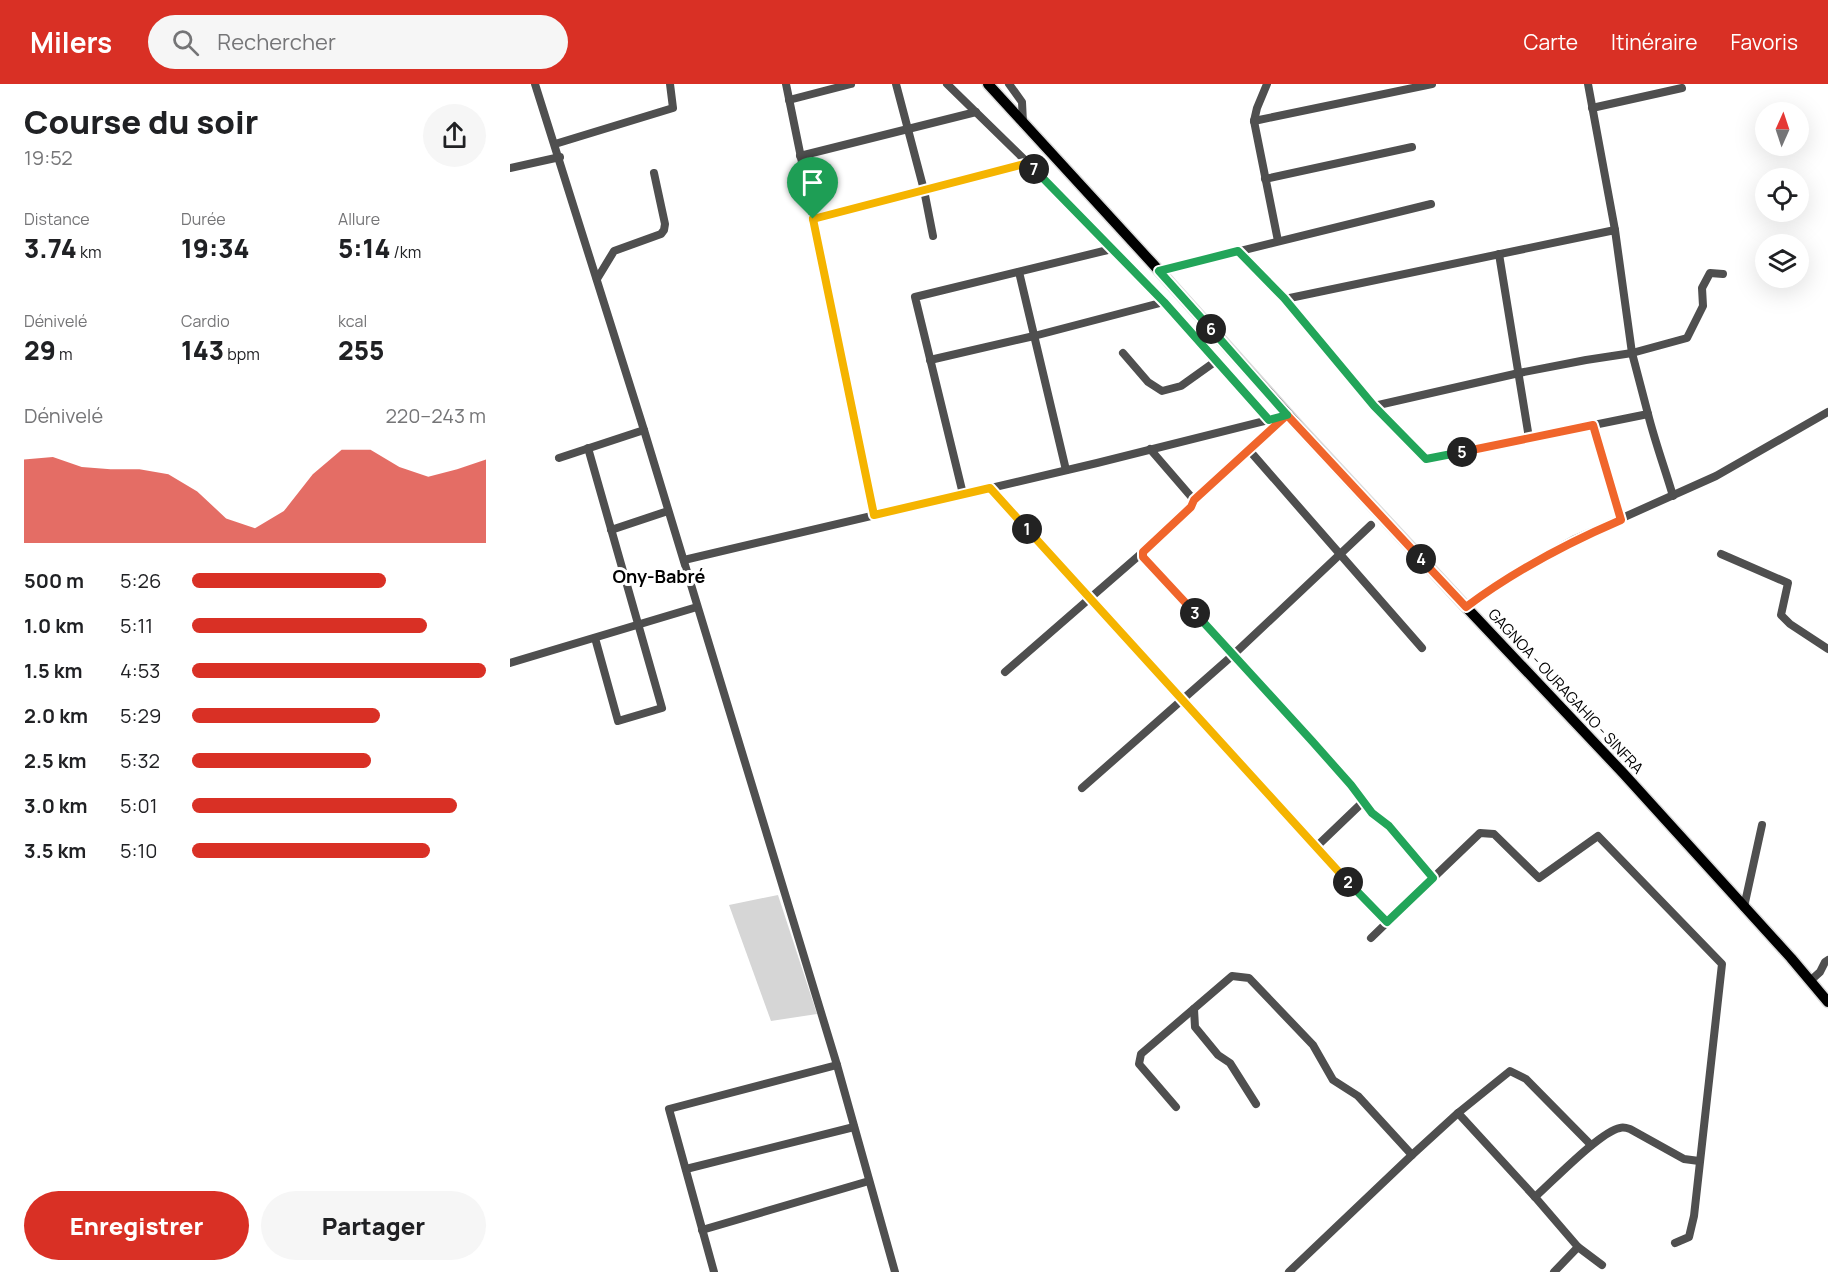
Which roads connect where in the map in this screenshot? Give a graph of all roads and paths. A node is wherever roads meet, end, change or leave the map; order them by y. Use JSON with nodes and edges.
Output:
{"nodes":[{"id":1,"x":535,"y":84,"type":"edge"},
{"id":2,"x":670,"y":84,"type":"edge"},
{"id":3,"x":786,"y":84,"type":"edge"},
{"id":4,"x":851,"y":84,"type":"edge"},
{"id":5,"x":896,"y":84,"type":"edge"},
{"id":6,"x":947,"y":84,"type":"edge"},
{"id":7,"x":988,"y":84,"type":"edge"},
{"id":8,"x":1009,"y":84,"type":"edge"},
{"id":9,"x":1267,"y":84,"type":"edge"},
{"id":10,"x":1432,"y":84,"type":"edge"},
{"id":11,"x":1588,"y":84,"type":"edge"},
{"id":12,"x":1682,"y":88,"type":"dead end"},
{"id":13,"x":789,"y":100,"type":"junction"},
{"id":14,"x":1593,"y":108,"type":"junction"},
{"id":15,"x":976,"y":112,"type":"junction"},
{"id":16,"x":1254,"y":121,"type":"junction"},
{"id":17,"x":1023,"y":123,"type":"junction"},
{"id":18,"x":908,"y":129,"type":"junction"},
{"id":19,"x":555,"y":144,"type":"junction"},
{"id":20,"x":1412,"y":147,"type":"dead end"},
{"id":21,"x":800,"y":156,"type":"junction"},
{"id":22,"x":560,"y":157,"type":"junction"},
{"id":23,"x":1028,"y":163,"type":"junction"},
{"id":24,"x":510,"y":168,"type":"edge"},
{"id":25,"x":654,"y":173,"type":"dead end"},
{"id":26,"x":1266,"y":179,"type":"junction"},
{"id":27,"x":924,"y":190,"type":"junction"},
{"id":28,"x":1431,"y":204,"type":"dead end"},
{"id":29,"x":813,"y":219,"type":"junction"},
{"id":30,"x":1615,"y":230,"type":"junction"},
{"id":31,"x":933,"y":236,"type":"dead end"},
{"id":32,"x":1278,"y":241,"type":"junction"},
{"id":33,"x":1112,"y":249,"type":"junction"},
{"id":34,"x":1238,"y":251,"type":"junction"},
{"id":35,"x":1499,"y":254,"type":"junction"},
{"id":36,"x":1159,"y":271,"type":"junction"},
{"id":37,"x":1019,"y":272,"type":"junction"},
{"id":38,"x":1723,"y":274,"type":"dead end"},
{"id":39,"x":597,"y":279,"type":"junction"},
{"id":40,"x":1284,"y":298,"type":"junction"},
{"id":41,"x":1164,"y":302,"type":"junction"},
{"id":42,"x":1034,"y":336,"type":"junction"},
{"id":43,"x":1632,"y":352,"type":"junction"},
{"id":44,"x":1124,"y":353,"type":"dead end"},
{"id":45,"x":930,"y":360,"type":"junction"},
{"id":46,"x":1216,"y":361,"type":"junction"},
{"id":47,"x":1519,"y":373,"type":"junction"},
{"id":48,"x":1374,"y":406,"type":"junction"},
{"id":49,"x":1828,"y":412,"type":"edge"},
{"id":50,"x":1648,"y":414,"type":"junction"},
{"id":51,"x":1287,"y":415,"type":"junction"},
{"id":52,"x":1269,"y":420,"type":"junction"},
{"id":53,"x":1593,"y":425,"type":"junction"},
{"id":54,"x":644,"y":430,"type":"junction"},
{"id":55,"x":1529,"y":438,"type":"junction"},
{"id":56,"x":588,"y":448,"type":"junction"},
{"id":57,"x":1150,"y":449,"type":"junction"},
{"id":58,"x":1249,"y":450,"type":"junction"},
{"id":59,"x":559,"y":458,"type":"dead end"},
{"id":60,"x":1066,"y":470,"type":"junction"},
{"id":61,"x":990,"y":488,"type":"junction"},
{"id":62,"x":963,"y":494,"type":"junction"},
{"id":63,"x":1673,"y":496,"type":"junction"},
{"id":64,"x":1194,"y":500,"type":"junction"},
{"id":65,"x":668,"y":511,"type":"junction"},
{"id":66,"x":874,"y":515,"type":"junction"},
{"id":67,"x":1621,"y":520,"type":"junction"},
{"id":68,"x":1371,"y":525,"type":"dead end"},
{"id":69,"x":611,"y":530,"type":"junction"},
{"id":70,"x":1143,"y":552,"type":"junction"},
{"id":71,"x":1340,"y":554,"type":"junction"},
{"id":72,"x":1721,"y":554,"type":"dead end"},
{"id":73,"x":684,"y":560,"type":"junction"},
{"id":74,"x":1089,"y":598,"type":"junction"},
{"id":75,"x":1466,"y":607,"type":"junction"},
{"id":76,"x":698,"y":608,"type":"junction"},
{"id":77,"x":638,"y":625,"type":"junction"},
{"id":78,"x":595,"y":638,"type":"junction"},
{"id":79,"x":1422,"y":648,"type":"dead end"},
{"id":80,"x":1828,"y":649,"type":"edge"},
{"id":81,"x":1233,"y":655,"type":"junction"},
{"id":82,"x":510,"y":663,"type":"edge"},
{"id":83,"x":1005,"y":672,"type":"dead end"},
{"id":84,"x":1182,"y":700,"type":"junction"},
{"id":85,"x":1082,"y":788,"type":"dead end"},
{"id":86,"x":1364,"y":801,"type":"junction"},
{"id":87,"x":1762,"y":825,"type":"dead end"},
{"id":88,"x":1316,"y":847,"type":"junction"},
{"id":89,"x":1433,"y":878,"type":"junction"},
{"id":90,"x":1744,"y":907,"type":"junction"},
{"id":91,"x":1387,"y":922,"type":"junction"},
{"id":92,"x":1371,"y":938,"type":"dead end"},
{"id":93,"x":1828,"y":960,"type":"edge"},
{"id":94,"x":1810,"y":981,"type":"junction"},
{"id":95,"x":1828,"y":1002,"type":"edge"},
{"id":96,"x":1194,"y":1009,"type":"junction"},
{"id":97,"x":837,"y":1065,"type":"junction"},
{"id":98,"x":1256,"y":1104,"type":"dead end"},
{"id":99,"x":1176,"y":1107,"type":"dead end"},
{"id":100,"x":1458,"y":1113,"type":"junction"},
{"id":101,"x":854,"y":1127,"type":"junction"},
{"id":102,"x":1591,"y":1145,"type":"junction"},
{"id":103,"x":1412,"y":1155,"type":"junction"},
{"id":104,"x":1699,"y":1161,"type":"junction"},
{"id":105,"x":686,"y":1169,"type":"junction"},
{"id":106,"x":869,"y":1181,"type":"junction"},
{"id":107,"x":1535,"y":1197,"type":"junction"},
{"id":108,"x":702,"y":1230,"type":"junction"},
{"id":109,"x":1675,"y":1243,"type":"dead end"},
{"id":110,"x":1578,"y":1247,"type":"junction"},
{"id":111,"x":1602,"y":1265,"type":"dead end"},
{"id":112,"x":714,"y":1272,"type":"edge"},
{"id":113,"x":895,"y":1272,"type":"edge"},
{"id":114,"x":1289,"y":1272,"type":"edge"},
{"id":115,"x":1554,"y":1272,"type":"edge"}],
"edges":[{"from":1,"to":19,"type":"street"},
{"from":2,"to":19,"type":"street"},
{"from":3,"to":13,"type":"street"},
{"from":4,"to":13,"type":"street"},
{"from":5,"to":18,"type":"street"},
{"from":6,"to":15,"type":"street"},
{"from":7,"to":17,"type":"main road","name":"GAGNOA - OURAGAHIO - SINFRA"},
{"from":8,"to":17,"type":"street"},
{"from":9,"to":16,"type":"street"},
{"from":10,"to":16,"type":"street"},
{"from":11,"to":14,"type":"street"},
{"from":12,"to":14,"type":"street"},
{"from":13,"to":21,"type":"street"},
{"from":14,"to":30,"type":"street"},
{"from":15,"to":18,"type":"street"},
{"from":15,"to":23,"type":"street"},
{"from":16,"to":26,"type":"street"},
{"from":17,"to":36,"type":"main road","name":"GAGNOA - OURAGAHIO - SINFRA"},
{"from":18,"to":21,"type":"street"},
{"from":18,"to":27,"type":"street"},
{"from":19,"to":22,"type":"street"},
{"from":20,"to":26,"type":"street"},
{"from":21,"to":29,"type":"street"},
{"from":22,"to":24,"type":"street"},
{"from":22,"to":39,"type":"street"},
{"from":23,"to":27,"type":"street"},
{"from":23,"to":33,"type":"street"},
{"from":25,"to":39,"type":"street"},
{"from":26,"to":32,"type":"street"},
{"from":27,"to":29,"type":"street"},
{"from":27,"to":31,"type":"street"},
{"from":28,"to":32,"type":"street"},
{"from":29,"to":66,"type":"street"},
{"from":30,"to":35,"type":"street"},
{"from":30,"to":43,"type":"street"},
{"from":32,"to":34,"type":"street"},
{"from":33,"to":37,"type":"street"},
{"from":33,"to":41,"type":"street"},
{"from":34,"to":36,"type":"street"},
{"from":34,"to":40,"type":"street"},
{"from":35,"to":40,"type":"street"},
{"from":35,"to":47,"type":"street"},
{"from":36,"to":51,"type":"main road","name":"GAGNOA - OURAGAHIO - SINFRA"},
{"from":37,"to":42,"type":"street"},
{"from":37,"to":45,"type":"street"},
{"from":38,"to":43,"type":"street"},
{"from":39,"to":54,"type":"street"},
{"from":40,"to":48,"type":"street"},
{"from":41,"to":42,"type":"street"},
{"from":41,"to":46,"type":"street"},
{"from":42,"to":45,"type":"street"},
{"from":42,"to":60,"type":"street"},
{"from":43,"to":47,"type":"street"},
{"from":43,"to":50,"type":"street"},
{"from":44,"to":46,"type":"street"},
{"from":45,"to":62,"type":"street"},
{"from":46,"to":52,"type":"street"},
{"from":47,"to":48,"type":"street"},
{"from":47,"to":55,"type":"street"},
{"from":48,"to":55,"type":"street"},
{"from":49,"to":63,"type":"street"},
{"from":50,"to":53,"type":"street"},
{"from":50,"to":63,"type":"street"},
{"from":51,"to":52,"type":"street"},
{"from":51,"to":58,"type":"street"},
{"from":51,"to":75,"type":"main road","name":"GAGNOA - OURAGAHIO - SINFRA"},
{"from":52,"to":57,"type":"street"},
{"from":53,"to":55,"type":"street"},
{"from":53,"to":67,"type":"street"},
{"from":54,"to":56,"type":"street"},
{"from":54,"to":65,"type":"street"},
{"from":56,"to":59,"type":"street"},
{"from":56,"to":69,"type":"street"},
{"from":57,"to":60,"type":"street"},
{"from":57,"to":64,"type":"street"},
{"from":58,"to":64,"type":"street"},
{"from":58,"to":71,"type":"street"},
{"from":60,"to":61,"type":"street"},
{"from":61,"to":62,"type":"street"},
{"from":61,"to":74,"type":"street"},
{"from":62,"to":66,"type":"street"},
{"from":63,"to":67,"type":"street"},
{"from":64,"to":70,"type":"street"},
{"from":65,"to":69,"type":"street"},
{"from":65,"to":73,"type":"street"},
{"from":66,"to":73,"type":"street"},
{"from":67,"to":75,"type":"street"},
{"from":68,"to":71,"type":"street"},
{"from":69,"to":77,"type":"street"},
{"from":70,"to":74,"type":"street"},
{"from":70,"to":81,"type":"street"},
{"from":71,"to":79,"type":"street"},
{"from":71,"to":81,"type":"street"},
{"from":72,"to":80,"type":"street"},
{"from":73,"to":76,"type":"street"},
{"from":74,"to":83,"type":"street"},
{"from":74,"to":84,"type":"street"},
{"from":75,"to":90,"type":"main road","name":"GAGNOA - OURAGAHIO - SINFRA"},
{"from":76,"to":77,"type":"street"},
{"from":76,"to":97,"type":"street"},
{"from":77,"to":78,"type":"street"},
{"from":77,"to":78,"type":"street"},
{"from":78,"to":82,"type":"street"},
{"from":81,"to":84,"type":"street"},
{"from":81,"to":86,"type":"street"},
{"from":84,"to":85,"type":"street"},
{"from":84,"to":88,"type":"street"},
{"from":86,"to":88,"type":"street"},
{"from":86,"to":89,"type":"street"},
{"from":87,"to":90,"type":"street"},
{"from":88,"to":91,"type":"street"},
{"from":89,"to":91,"type":"street"},
{"from":89,"to":104,"type":"street"},
{"from":90,"to":94,"type":"main road","name":"GAGNOA - OURAGAHIO - SINFRA"},
{"from":91,"to":92,"type":"street"},
{"from":93,"to":94,"type":"street"},
{"from":94,"to":95,"type":"main road","name":"GAGNOA - OURAGAHIO - SINFRA"},
{"from":96,"to":98,"type":"street"},
{"from":96,"to":99,"type":"street"},
{"from":96,"to":103,"type":"street"},
{"from":97,"to":101,"type":"street"},
{"from":97,"to":105,"type":"street"},
{"from":100,"to":102,"type":"street"},
{"from":100,"to":103,"type":"street"},
{"from":100,"to":107,"type":"street"},
{"from":101,"to":105,"type":"street"},
{"from":101,"to":106,"type":"street"},
{"from":102,"to":104,"type":"street"},
{"from":102,"to":107,"type":"street"},
{"from":103,"to":114,"type":"street"},
{"from":104,"to":109,"type":"street"},
{"from":105,"to":108,"type":"street"},
{"from":106,"to":108,"type":"street"},
{"from":106,"to":113,"type":"street"},
{"from":107,"to":110,"type":"street"},
{"from":108,"to":112,"type":"street"},
{"from":110,"to":111,"type":"street"},
{"from":110,"to":115,"type":"street"}]}
